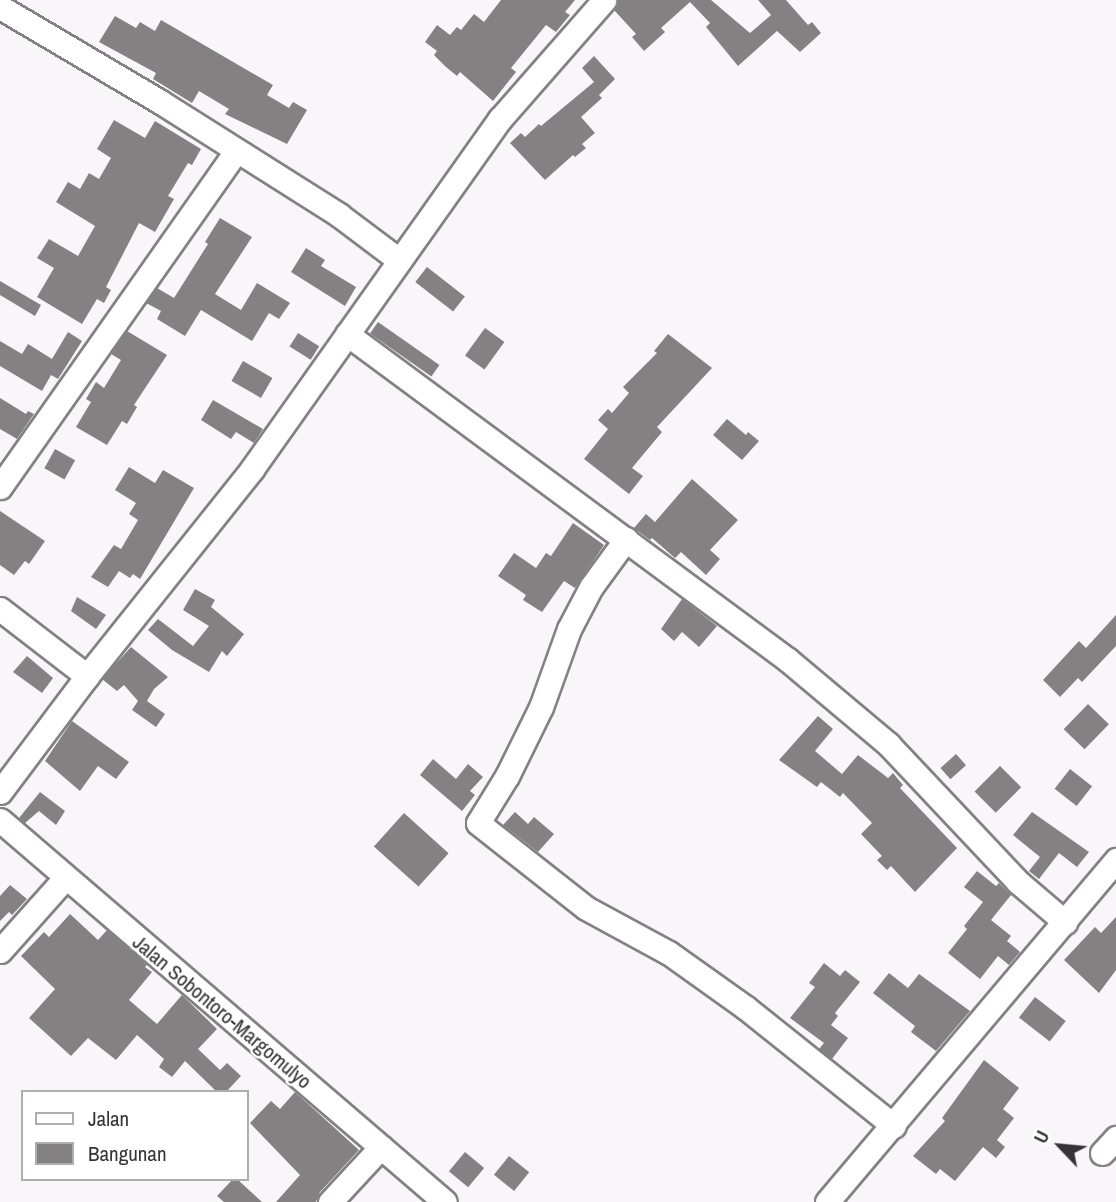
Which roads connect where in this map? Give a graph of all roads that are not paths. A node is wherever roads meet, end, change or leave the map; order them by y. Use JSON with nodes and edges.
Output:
{"nodes":[{"id":1,"x":604,"y":0,"type":"edge"},
{"id":2,"x":0,"y":8,"type":"edge"},
{"id":3,"x":236,"y":151,"type":"junction"},
{"id":4,"x":399,"y":260,"type":"junction"},
{"id":5,"x":347,"y":334,"type":"junction"},
{"id":6,"x":0,"y":487,"type":"edge"},
{"id":7,"x":626,"y":539,"type":"junction"},
{"id":8,"x":0,"y":609,"type":"edge"},
{"id":9,"x":87,"y":676,"type":"junction"},
{"id":10,"x":0,"y":792,"type":"edge"},
{"id":11,"x":0,"y":820,"type":"edge"},
{"id":12,"x":1116,"y":860,"type":"edge"},
{"id":13,"x":65,"y":878,"type":"junction"},
{"id":14,"x":1065,"y":922,"type":"junction"},
{"id":15,"x":0,"y":951,"type":"edge"},
{"id":16,"x":894,"y":1126,"type":"junction"},
{"id":17,"x":381,"y":1147,"type":"junction"},
{"id":18,"x":330,"y":1202,"type":"edge"},
{"id":19,"x":445,"y":1202,"type":"edge"},
{"id":20,"x":827,"y":1202,"type":"edge"}],
"edges":[{"from":1,"to":4,"type":"street"},
{"from":2,"to":3,"type":"street"},
{"from":3,"to":4,"type":"street"},
{"from":3,"to":6,"type":"street"},
{"from":4,"to":5,"type":"street"},
{"from":5,"to":7,"type":"street"},
{"from":5,"to":9,"type":"street"},
{"from":7,"to":14,"type":"street"},
{"from":7,"to":16,"type":"street"},
{"from":8,"to":9,"type":"street"},
{"from":9,"to":10,"type":"street"},
{"from":11,"to":13,"type":"street","name":"Jalan Sobontoro-Margomulyo"},
{"from":12,"to":14,"type":"street"},
{"from":13,"to":15,"type":"street"},
{"from":13,"to":17,"type":"street","name":"Jalan Sobontoro-Margomulyo"},
{"from":14,"to":16,"type":"street"},
{"from":16,"to":20,"type":"street"},
{"from":17,"to":18,"type":"street"},
{"from":17,"to":19,"type":"street","name":"Jalan Sobontoro-Margomulyo"}]}
